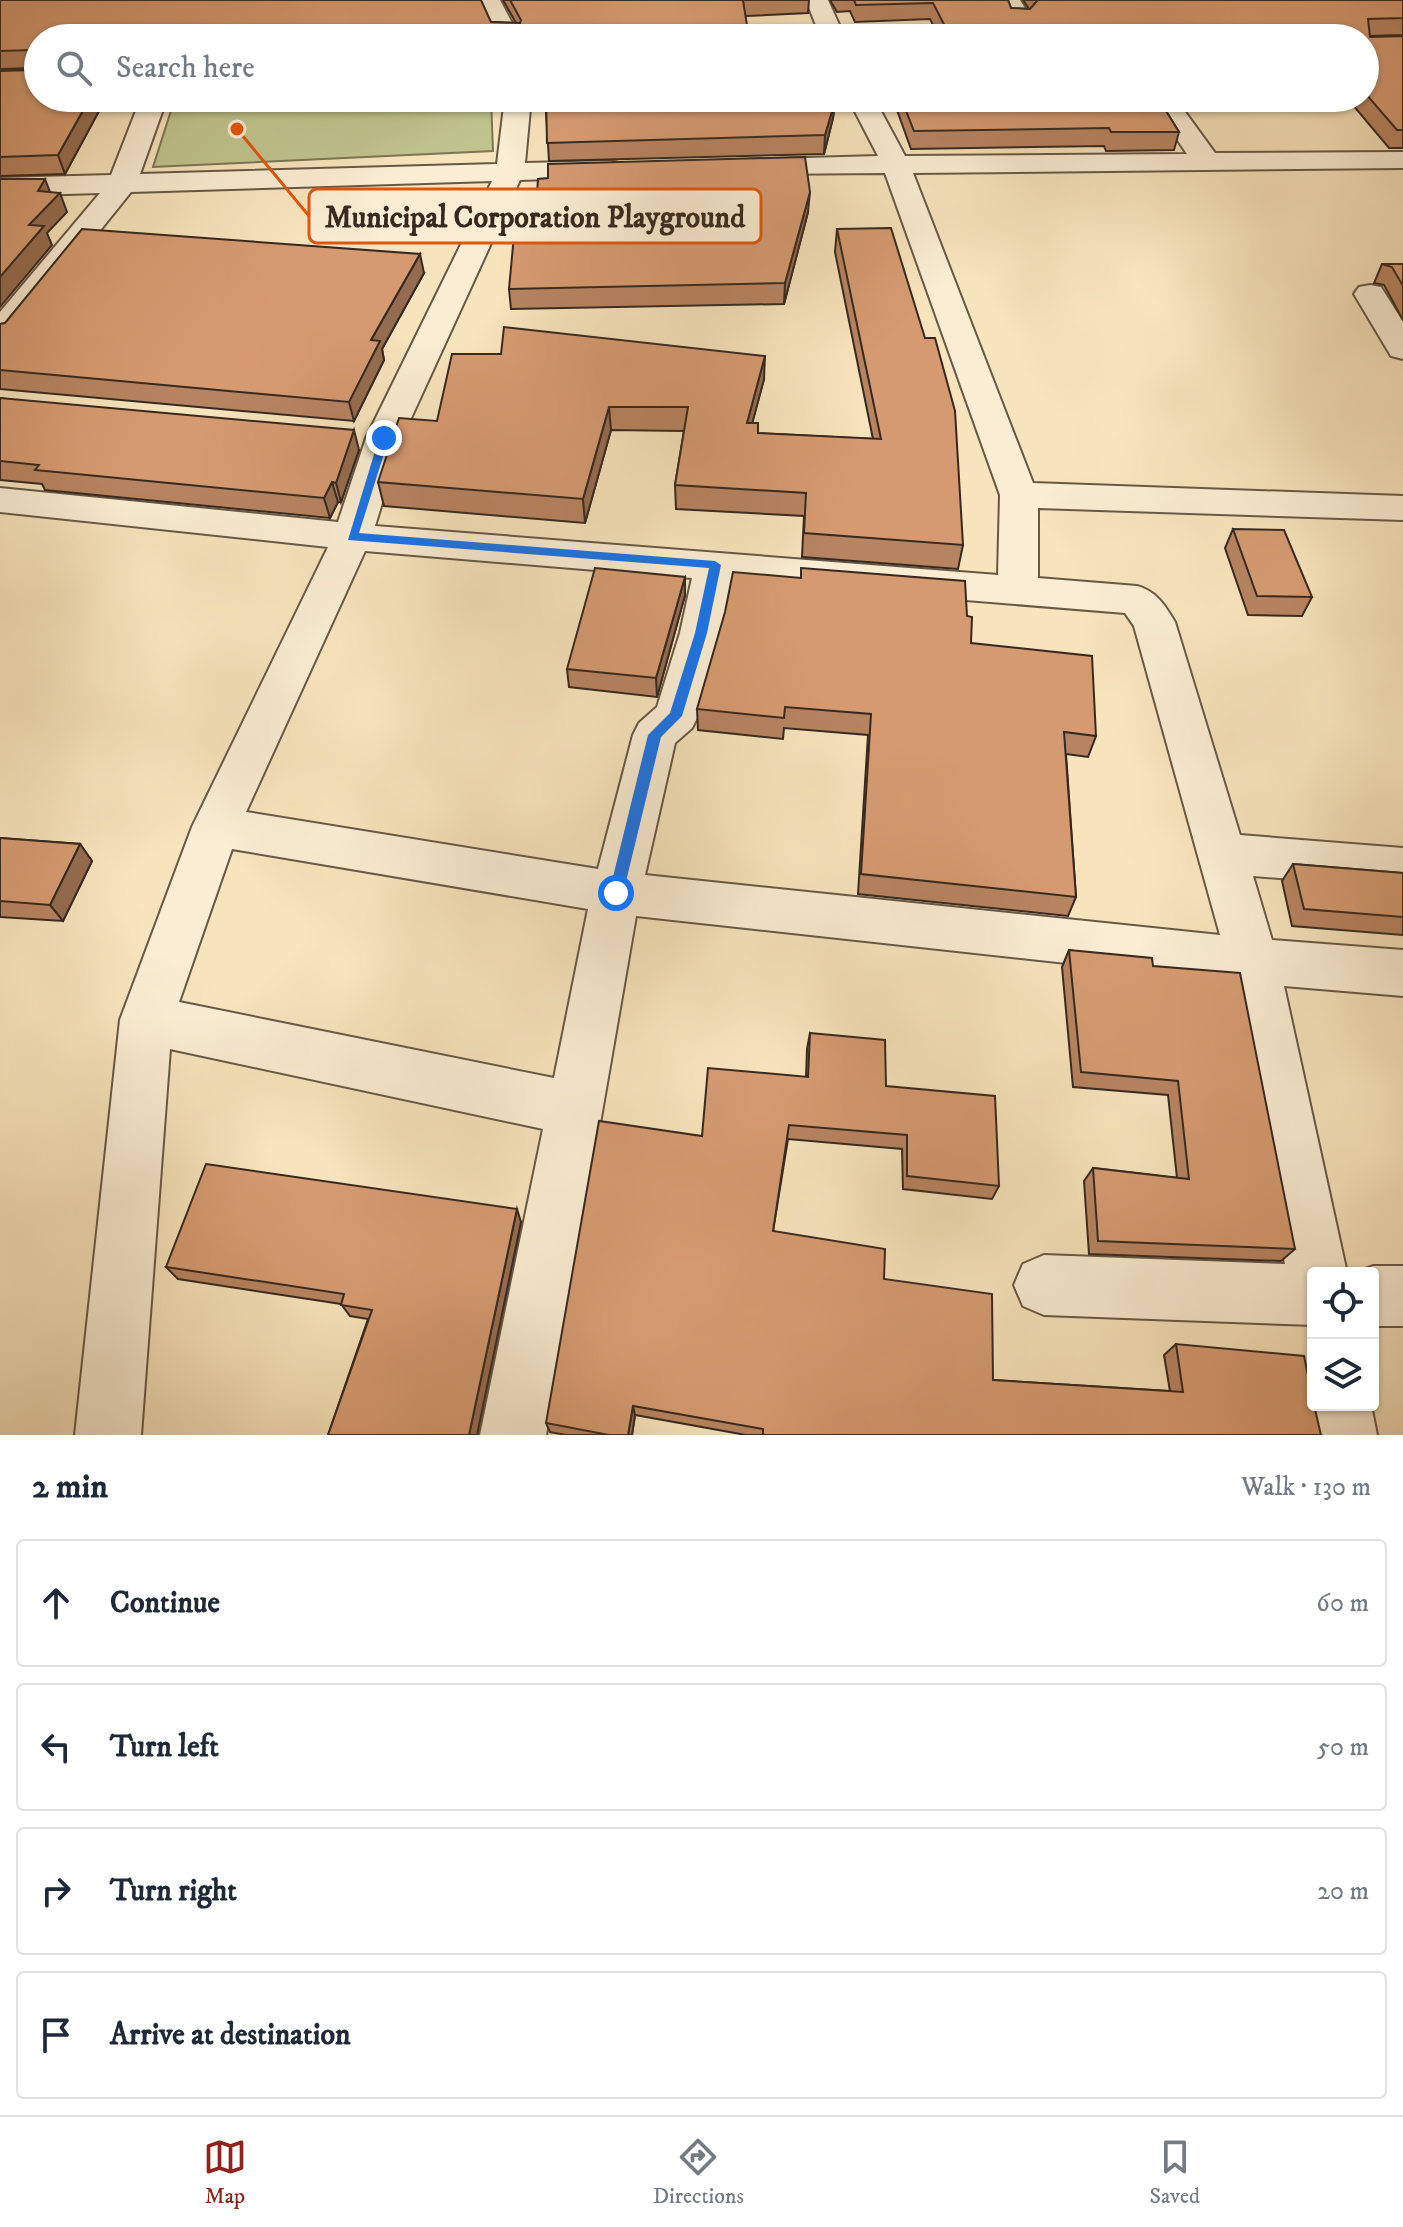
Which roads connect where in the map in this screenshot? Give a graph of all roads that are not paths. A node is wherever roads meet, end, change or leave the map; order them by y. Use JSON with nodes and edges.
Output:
{"nodes":[{"id":1,"x":489,"y":0,"type":"edge"},
{"id":2,"x":817,"y":0,"type":"edge"},
{"id":3,"x":501,"y":24,"type":"edge"},
{"id":4,"x":827,"y":24,"type":"edge"},
{"id":5,"x":149,"y":112,"type":"edge"},
{"id":6,"x":516,"y":112,"type":"edge"},
{"id":7,"x":868,"y":112,"type":"edge"},
{"id":8,"x":1172,"y":112,"type":"edge"},
{"id":9,"x":1403,"y":160,"type":"edge"},
{"id":10,"x":1207,"y":162,"type":"junction"},
{"id":11,"x":895,"y":163,"type":"junction"},
{"id":12,"x":725,"y":167,"type":"edge"},
{"id":13,"x":633,"y":169,"type":"edge"},
{"id":14,"x":510,"y":172,"type":"junction"},
{"id":15,"x":122,"y":184,"type":"junction"},
{"id":16,"x":0,"y":187,"type":"edge"},
{"id":17,"x":1370,"y":294,"type":"dead end"},
{"id":18,"x":0,"y":333,"type":"edge"},
{"id":19,"x":1403,"y":349,"type":"edge"},
{"id":20,"x":1019,"y":495,"type":"junction"},
{"id":21,"x":0,"y":500,"type":"edge"},
{"id":22,"x":1403,"y":508,"type":"edge"},
{"id":23,"x":352,"y":537,"type":"junction"},
{"id":24,"x":715,"y":565,"type":"junction"},
{"id":25,"x":1018,"y":588,"type":"junction"},
{"id":26,"x":216,"y":827,"type":"junction"},
{"id":27,"x":1222,"y":854,"type":"junction"},
{"id":28,"x":1403,"y":868,"type":"edge"},
{"id":29,"x":616,"y":893,"type":"junction"},
{"id":30,"x":1253,"y":961,"type":"junction"},
{"id":31,"x":1403,"y":973,"type":"edge"},
{"id":32,"x":146,"y":1020,"type":"junction"},
{"id":33,"x":577,"y":1109,"type":"junction"},
{"id":34,"x":1316,"y":1267,"type":"edge"},
{"id":35,"x":1044,"y":1285,"type":"dead end"},
{"id":36,"x":1307,"y":1295,"type":"edge"},
{"id":37,"x":1379,"y":1296,"type":"edge"},
{"id":38,"x":1403,"y":1296,"type":"edge"},
{"id":39,"x":1340,"y":1411,"type":"edge"},
{"id":40,"x":108,"y":1435,"type":"edge"},
{"id":41,"x":513,"y":1435,"type":"edge"},
{"id":42,"x":1344,"y":1435,"type":"edge"}],
"edges":[{"from":1,"to":3,"type":"street"},
{"from":2,"to":4,"type":"street"},
{"from":5,"to":15,"type":"street"},
{"from":6,"to":14,"type":"street"},
{"from":7,"to":11,"type":"street"},
{"from":8,"to":10,"type":"street"},
{"from":9,"to":10,"type":"street"},
{"from":10,"to":11,"type":"street"},
{"from":11,"to":12,"type":"street"},
{"from":11,"to":20,"type":"street"},
{"from":13,"to":14,"type":"street"},
{"from":14,"to":15,"type":"street"},
{"from":14,"to":23,"type":"street"},
{"from":15,"to":16,"type":"street"},
{"from":15,"to":18,"type":"street"},
{"from":17,"to":19,"type":"street"},
{"from":20,"to":22,"type":"street"},
{"from":20,"to":25,"type":"street"},
{"from":21,"to":23,"type":"street"},
{"from":23,"to":24,"type":"street"},
{"from":23,"to":26,"type":"street"},
{"from":24,"to":25,"type":"street"},
{"from":24,"to":29,"type":"street"},
{"from":25,"to":27,"type":"street"},
{"from":26,"to":29,"type":"street"},
{"from":26,"to":32,"type":"street"},
{"from":27,"to":28,"type":"street"},
{"from":27,"to":30,"type":"street"},
{"from":29,"to":30,"type":"street"},
{"from":29,"to":33,"type":"street"},
{"from":30,"to":31,"type":"street"},
{"from":30,"to":34,"type":"street"},
{"from":32,"to":33,"type":"street"},
{"from":32,"to":40,"type":"street"},
{"from":33,"to":41,"type":"street"},
{"from":35,"to":36,"type":"street"},
{"from":37,"to":38,"type":"street"},
{"from":39,"to":42,"type":"street"}]}
